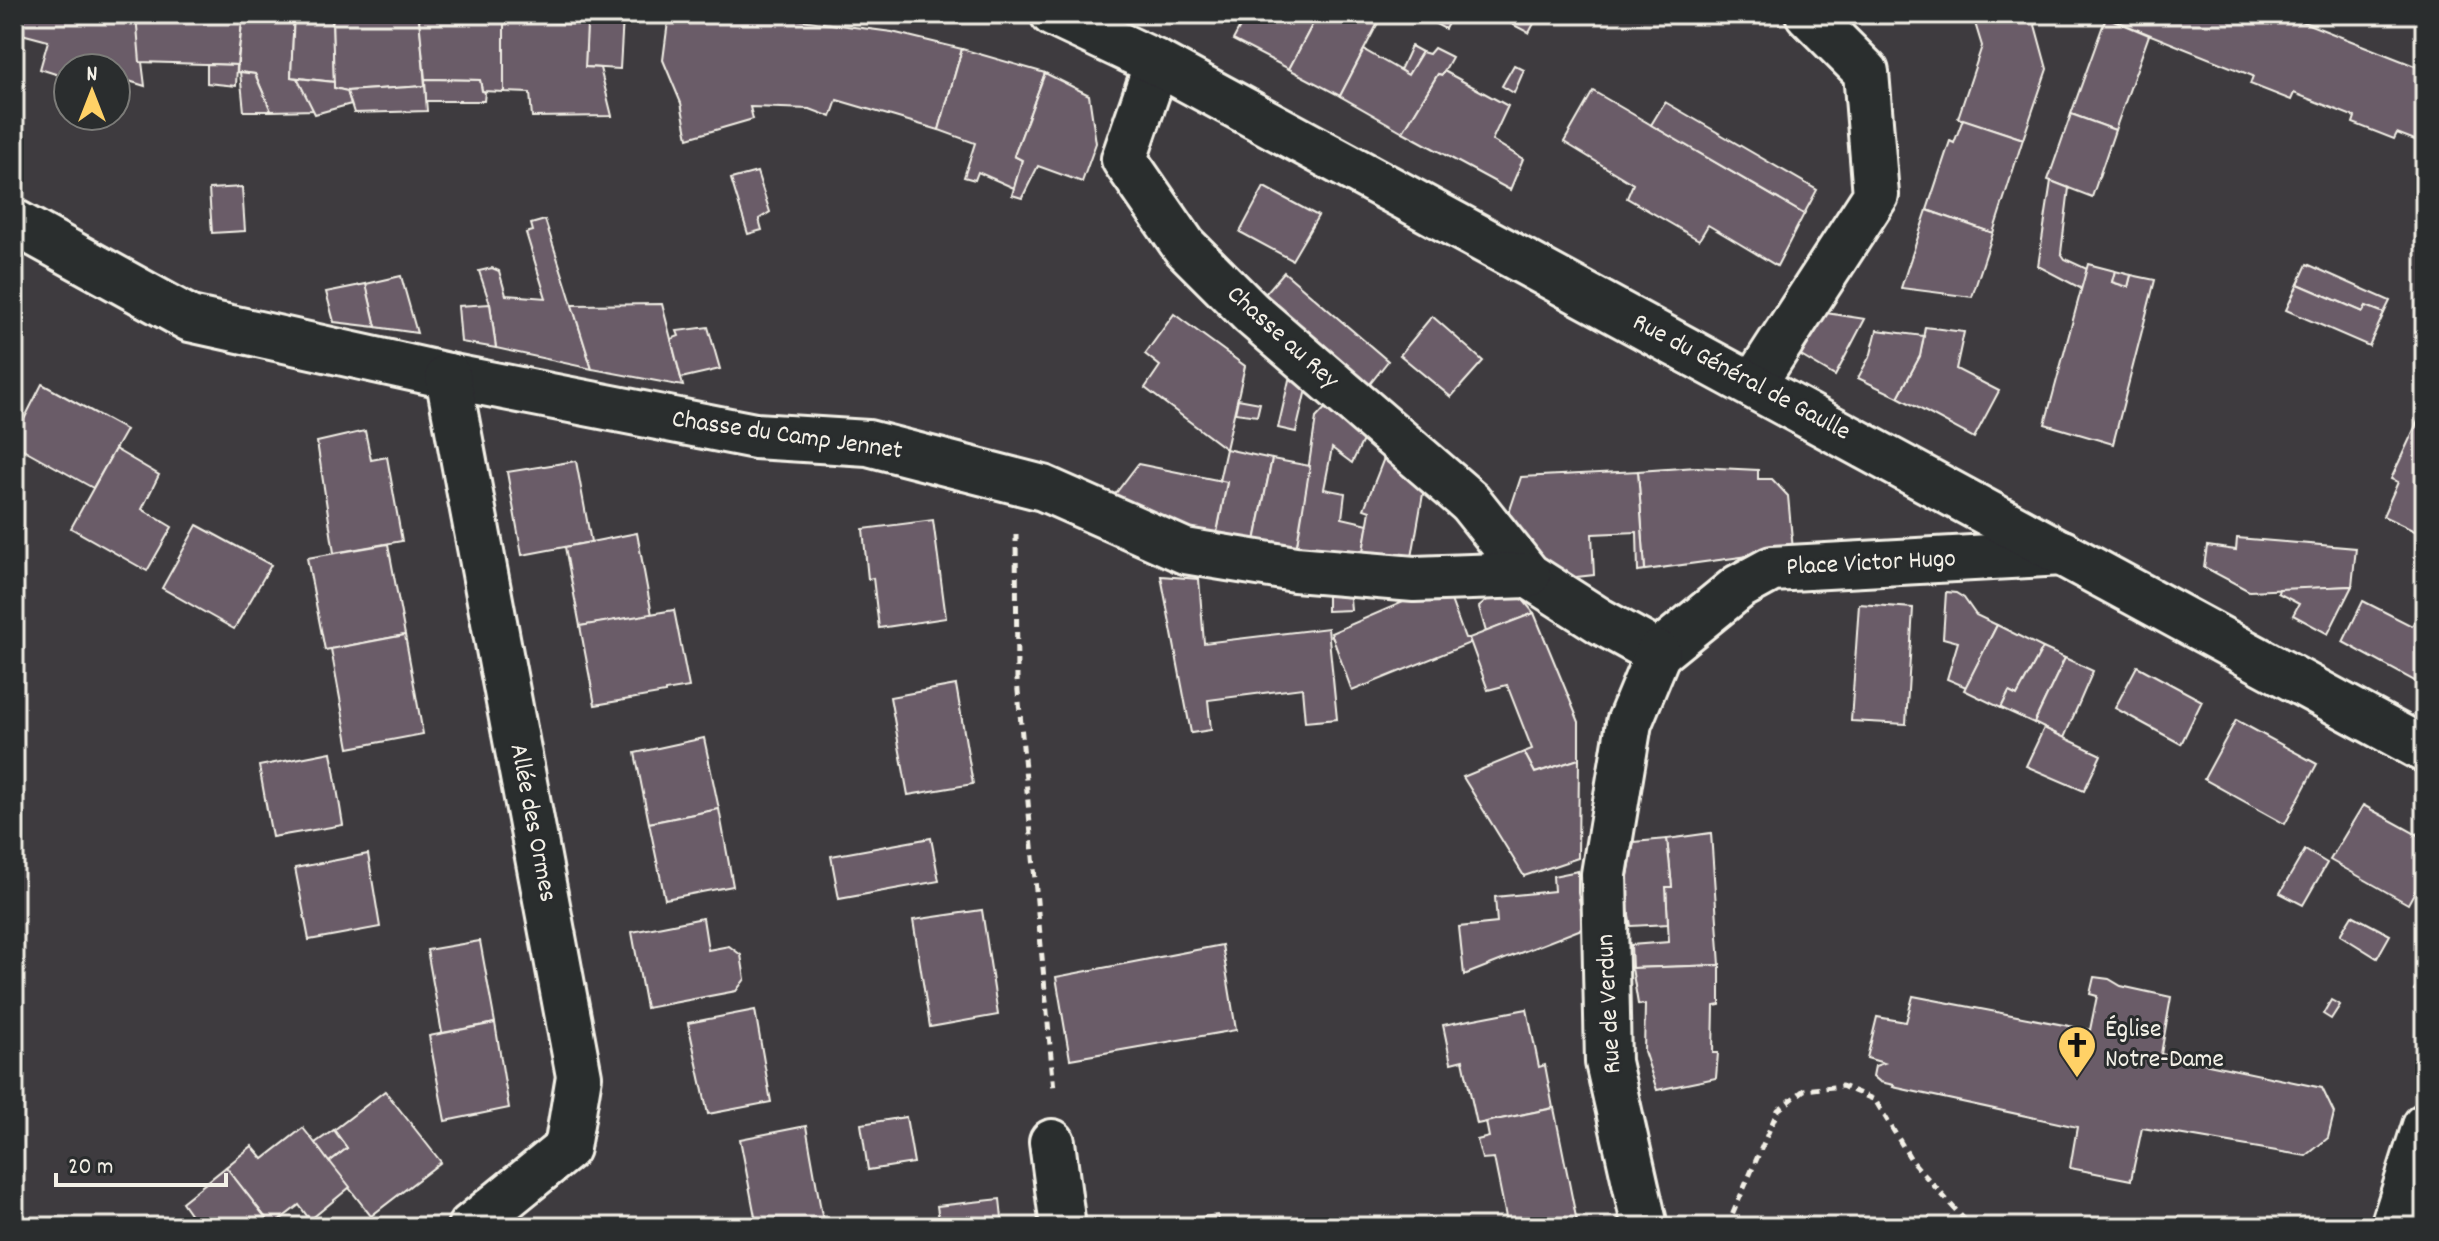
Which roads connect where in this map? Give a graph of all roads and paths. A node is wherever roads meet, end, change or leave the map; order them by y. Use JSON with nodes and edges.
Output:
{"nodes":[{"id":1,"x":1053,"y":14,"type":"edge"},
{"id":2,"x":1808,"y":14,"type":"edge"},
{"id":3,"x":1157,"y":63,"type":"junction"},
{"id":4,"x":14,"y":222,"type":"edge"},
{"id":5,"x":448,"y":376,"type":"junction"},
{"id":6,"x":1753,"y":385,"type":"junction"},
{"id":7,"x":1015,"y":481,"type":"junction"},
{"id":8,"x":2063,"y":553,"type":"junction"},
{"id":9,"x":1528,"y":575,"type":"junction"},
{"id":10,"x":1658,"y":653,"type":"junction"},
{"id":11,"x":2425,"y":750,"type":"edge"},
{"id":12,"x":1604,"y":874,"type":"joint"},
{"id":13,"x":2425,"y":1126,"type":"edge"},
{"id":14,"x":1052,"y":1142,"type":"joint"},
{"id":15,"x":470,"y":1227,"type":"edge"},
{"id":16,"x":1063,"y":1227,"type":"edge"},
{"id":17,"x":1645,"y":1227,"type":"edge"},
{"id":18,"x":1727,"y":1227,"type":"edge"},
{"id":19,"x":1971,"y":1227,"type":"edge"},
{"id":20,"x":2393,"y":1227,"type":"edge"}],
"edges":[{"from":1,"to":3,"type":"street","name":"Rue du Général de Gaulle"},
{"from":2,"to":6,"type":"street"},
{"from":3,"to":6,"type":"street","name":"Rue du Général de Gaulle"},
{"from":3,"to":9,"type":"street","name":"Chasse au Rey"},
{"from":4,"to":5,"type":"street","name":"Chasse du Camp Jennet"},
{"from":5,"to":7,"type":"street","name":"Chasse du Camp Jennet"},
{"from":5,"to":15,"type":"street","name":"Allée des Ormes"},
{"from":6,"to":8,"type":"street","name":"Rue du Général de Gaulle"},
{"from":7,"to":9,"type":"street","name":"Chasse du Camp Jennet"},
{"from":7,"to":14,"type":"path"},
{"from":8,"to":10,"type":"street","name":"Place Victor Hugo"},
{"from":8,"to":11,"type":"street","name":"Rue du Général de Gaulle"},
{"from":9,"to":10,"type":"street"},
{"from":10,"to":12,"type":"street","name":"Place Victor Hugo"},
{"from":12,"to":17,"type":"street","name":"Rue de Verdun"},
{"from":13,"to":20,"type":"street"},
{"from":14,"to":16,"type":"street"},
{"from":18,"to":19,"type":"path"}]}
